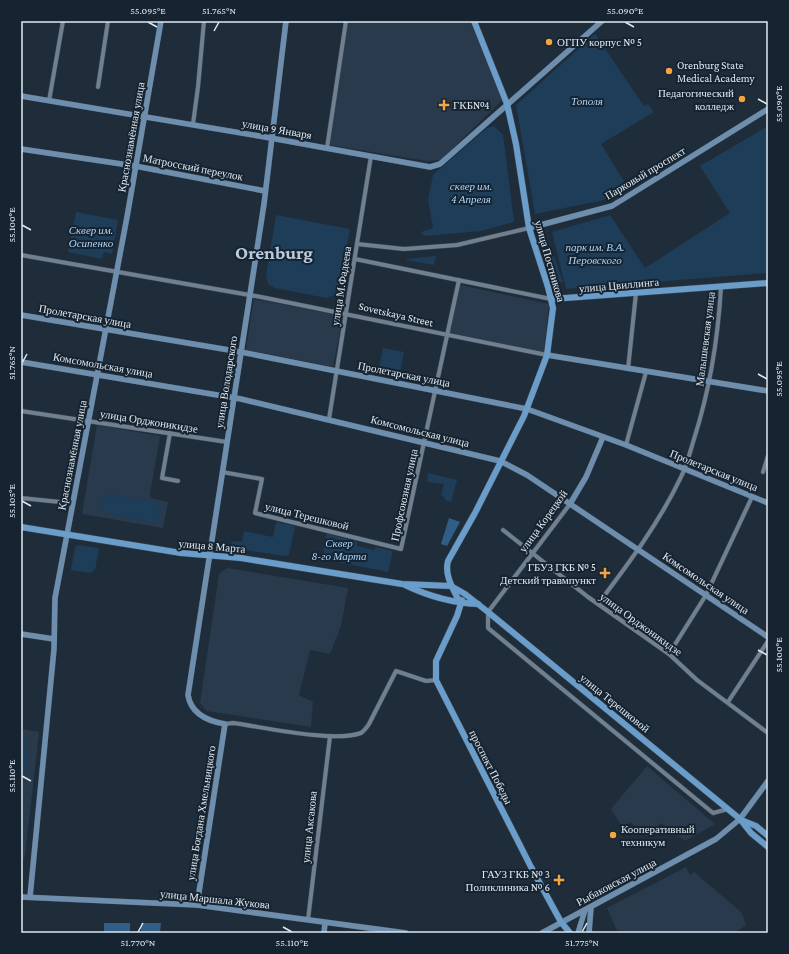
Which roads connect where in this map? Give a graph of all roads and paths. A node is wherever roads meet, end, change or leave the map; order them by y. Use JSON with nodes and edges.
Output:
{"nodes":[{"id":1,"x":63,"y":21,"type":"edge"},
{"id":2,"x":108,"y":21,"type":"edge"},
{"id":3,"x":161,"y":21,"type":"edge"},
{"id":4,"x":204,"y":21,"type":"edge"},
{"id":5,"x":286,"y":21,"type":"edge"},
{"id":6,"x":346,"y":21,"type":"edge"},
{"id":7,"x":474,"y":21,"type":"edge"},
{"id":8,"x":602,"y":21,"type":"edge"},
{"id":9,"x":98,"y":87,"type":"dead end"},
{"id":10,"x":21,"y":96,"type":"edge"},
{"id":11,"x":48,"y":101,"type":"junction"},
{"id":12,"x":507,"y":104,"type":"junction"},
{"id":13,"x":768,"y":109,"type":"edge"},
{"id":14,"x":144,"y":116,"type":"junction"},
{"id":15,"x":193,"y":124,"type":"junction"},
{"id":16,"x":272,"y":138,"type":"junction"},
{"id":17,"x":327,"y":148,"type":"junction"},
{"id":18,"x":21,"y":149,"type":"edge"},
{"id":19,"x":371,"y":156,"type":"junction"},
{"id":20,"x":135,"y":166,"type":"junction"},
{"id":21,"x":265,"y":191,"type":"junction"},
{"id":22,"x":529,"y":228,"type":"junction"},
{"id":23,"x":357,"y":244,"type":"junction"},
{"id":24,"x":21,"y":254,"type":"edge"},
{"id":25,"x":355,"y":259,"type":"junction"},
{"id":26,"x":117,"y":270,"type":"junction"},
{"id":27,"x":458,"y":280,"type":"junction"},
{"id":28,"x":768,"y":283,"type":"edge"},
{"id":29,"x":721,"y":287,"type":"junction"},
{"id":30,"x":636,"y":293,"type":"junction"},
{"id":31,"x":250,"y":295,"type":"junction"},
{"id":32,"x":552,"y":299,"type":"junction"},
{"id":33,"x":346,"y":314,"type":"junction"},
{"id":34,"x":21,"y":315,"type":"edge"},
{"id":35,"x":106,"y":330,"type":"junction"},
{"id":36,"x":447,"y":334,"type":"junction"},
{"id":37,"x":241,"y":352,"type":"junction"},
{"id":38,"x":547,"y":355,"type":"junction"},
{"id":39,"x":21,"y":362,"type":"edge"},
{"id":40,"x":628,"y":369,"type":"junction"},
{"id":41,"x":337,"y":371,"type":"junction"},
{"id":42,"x":646,"y":372,"type":"junction"},
{"id":43,"x":98,"y":374,"type":"junction"},
{"id":44,"x":710,"y":382,"type":"junction"},
{"id":45,"x":436,"y":390,"type":"junction"},
{"id":46,"x":768,"y":391,"type":"edge"},
{"id":47,"x":233,"y":397,"type":"junction"},
{"id":48,"x":527,"y":409,"type":"junction"},
{"id":49,"x":21,"y":410,"type":"edge"},
{"id":50,"x":328,"y":419,"type":"junction"},
{"id":51,"x":88,"y":422,"type":"junction"},
{"id":52,"x":170,"y":434,"type":"junction"},
{"id":53,"x":603,"y":436,"type":"junction"},
{"id":54,"x":227,"y":442,"type":"junction"},
{"id":55,"x":425,"y":443,"type":"junction"},
{"id":56,"x":626,"y":445,"type":"junction"},
{"id":57,"x":768,"y":456,"type":"edge"},
{"id":58,"x":500,"y":462,"type":"junction"},
{"id":59,"x":684,"y":469,"type":"junction"},
{"id":60,"x":222,"y":472,"type":"junction"},
{"id":61,"x":763,"y":472,"type":"dead end"},
{"id":62,"x":178,"y":481,"type":"dead end"},
{"id":63,"x":752,"y":497,"type":"junction"},
{"id":64,"x":21,"y":498,"type":"edge"},
{"id":65,"x":60,"y":502,"type":"dead end"},
{"id":66,"x":768,"y":503,"type":"edge"},
{"id":67,"x":570,"y":504,"type":"junction"},
{"id":68,"x":21,"y":527,"type":"edge"},
{"id":69,"x":503,"y":530,"type":"dead end"},
{"id":70,"x":66,"y":535,"type":"junction"},
{"id":71,"x":401,"y":550,"type":"joint"},
{"id":72,"x":639,"y":550,"type":"junction"},
{"id":73,"x":532,"y":553,"type":"junction"},
{"id":74,"x":210,"y":554,"type":"junction"},
{"id":75,"x":402,"y":584,"type":"junction"},
{"id":76,"x":451,"y":586,"type":"junction"},
{"id":77,"x":465,"y":594,"type":"junction"},
{"id":78,"x":706,"y":595,"type":"junction"},
{"id":79,"x":460,"y":603,"type":"junction"},
{"id":80,"x":478,"y":604,"type":"junction"},
{"id":81,"x":598,"y":604,"type":"junction"},
{"id":82,"x":488,"y":612,"type":"junction"},
{"id":83,"x":21,"y":634,"type":"edge"},
{"id":84,"x":768,"y":637,"type":"edge"},
{"id":85,"x":54,"y":639,"type":"junction"},
{"id":86,"x":768,"y":641,"type":"edge"},
{"id":87,"x":669,"y":654,"type":"junction"},
{"id":88,"x":436,"y":680,"type":"junction"},
{"id":89,"x":728,"y":702,"type":"junction"},
{"id":90,"x":225,"y":724,"type":"junction"},
{"id":91,"x":768,"y":733,"type":"edge"},
{"id":92,"x":330,"y":736,"type":"junction"},
{"id":93,"x":768,"y":780,"type":"edge"},
{"id":94,"x":728,"y":809,"type":"junction"},
{"id":95,"x":740,"y":819,"type":"junction"},
{"id":96,"x":768,"y":836,"type":"edge"},
{"id":97,"x":768,"y":847,"type":"edge"},
{"id":98,"x":21,"y":897,"type":"edge"},
{"id":99,"x":30,"y":897,"type":"junction"},
{"id":100,"x":197,"y":905,"type":"junction"},
{"id":101,"x":588,"y":909,"type":"junction"},
{"id":102,"x":308,"y":920,"type":"junction"},
{"id":103,"x":562,"y":922,"type":"junction"},
{"id":104,"x":326,"y":923,"type":"junction"},
{"id":105,"x":324,"y":933,"type":"edge"},
{"id":106,"x":406,"y":933,"type":"edge"},
{"id":107,"x":542,"y":933,"type":"edge"},
{"id":108,"x":570,"y":933,"type":"edge"},
{"id":109,"x":578,"y":933,"type":"edge"},
{"id":110,"x":589,"y":933,"type":"edge"}],
"edges":[{"from":1,"to":11,"type":"street"},
{"from":2,"to":9,"type":"street"},
{"from":3,"to":14,"type":"main road","name":"Краснознамённая улица"},
{"from":4,"to":15,"type":"street"},
{"from":5,"to":16,"type":"main road","name":"улица Володарского"},
{"from":6,"to":17,"type":"street"},
{"from":7,"to":12,"type":"main road","name":"улица Постникова"},
{"from":8,"to":12,"type":"main road","name":"улица 9 Января"},
{"from":10,"to":11,"type":"main road","name":"улица 9 Января"},
{"from":11,"to":14,"type":"main road","name":"улица 9 Января"},
{"from":12,"to":19,"type":"main road","name":"улица 9 Января"},
{"from":12,"to":22,"type":"main road","name":"улица Постникова"},
{"from":13,"to":22,"type":"main road","name":"Парковый проспект"},
{"from":14,"to":15,"type":"main road","name":"улица 9 Января"},
{"from":14,"to":20,"type":"main road","name":"Краснознамённая улица"},
{"from":15,"to":16,"type":"main road","name":"улица 9 Января"},
{"from":16,"to":17,"type":"main road","name":"улица 9 Января"},
{"from":16,"to":21,"type":"main road","name":"улица Володарского"},
{"from":17,"to":19,"type":"main road","name":"улица 9 Января"},
{"from":18,"to":20,"type":"main road","name":"Матросский переулок"},
{"from":19,"to":23,"type":"street","name":"улица М.Фадеева"},
{"from":20,"to":21,"type":"main road","name":"Матросский переулок"},
{"from":20,"to":26,"type":"main road","name":"Краснознамённая улица"},
{"from":21,"to":31,"type":"main road","name":"улица Володарского"},
{"from":22,"to":23,"type":"street","name":"Парковый проспект"},
{"from":22,"to":32,"type":"main road","name":"улица Постникова"},
{"from":23,"to":25,"type":"street","name":"улица М.Фадеева"},
{"from":24,"to":26,"type":"street","name":"Sovetskaya Street"},
{"from":25,"to":27,"type":"street","name":"улица Цвиллинга"},
{"from":25,"to":33,"type":"street","name":"улица М.Фадеева"},
{"from":26,"to":31,"type":"street","name":"Sovetskaya Street"},
{"from":26,"to":35,"type":"main road","name":"Краснознамённая улица"},
{"from":27,"to":32,"type":"street","name":"улица Цвиллинга"},
{"from":27,"to":36,"type":"street","name":"Профсоюзная улица"},
{"from":28,"to":29,"type":"main road","name":"улица Цвиллинга"},
{"from":29,"to":30,"type":"main road","name":"улица Цвиллинга"},
{"from":29,"to":44,"type":"street","name":"Малышевская улица"},
{"from":30,"to":32,"type":"main road","name":"улица Цвиллинга"},
{"from":30,"to":40,"type":"street"},
{"from":31,"to":33,"type":"street","name":"Sovetskaya Street"},
{"from":31,"to":37,"type":"main road","name":"улица Володарского"},
{"from":32,"to":38,"type":"main road","name":"улица Постникова"},
{"from":33,"to":36,"type":"street","name":"Sovetskaya Street"},
{"from":33,"to":41,"type":"street","name":"улица М.Фадеева"},
{"from":34,"to":35,"type":"main road","name":"Пролетарская улица"},
{"from":35,"to":37,"type":"main road","name":"Пролетарская улица"},
{"from":35,"to":43,"type":"main road","name":"Краснознамённая улица"},
{"from":36,"to":38,"type":"street","name":"Sovetskaya Street"},
{"from":36,"to":45,"type":"street","name":"Профсоюзная улица"},
{"from":37,"to":41,"type":"main road","name":"Пролетарская улица"},
{"from":37,"to":47,"type":"main road","name":"улица Володарского"},
{"from":38,"to":40,"type":"main road","name":"Sovetskaya Street"},
{"from":38,"to":48,"type":"main road","name":"улица Постникова"},
{"from":39,"to":43,"type":"main road","name":"Комсомольская улица"},
{"from":40,"to":42,"type":"main road","name":"Sovetskaya Street"},
{"from":41,"to":45,"type":"main road","name":"Пролетарская улица"},
{"from":41,"to":50,"type":"street","name":"улица М.Фадеева"},
{"from":42,"to":44,"type":"main road","name":"Sovetskaya Street"},
{"from":42,"to":56,"type":"street"},
{"from":43,"to":47,"type":"main road","name":"Комсомольская улица"},
{"from":43,"to":51,"type":"main road","name":"Краснознамённая улица"},
{"from":44,"to":46,"type":"main road","name":"Sovetskaya Street"},
{"from":44,"to":59,"type":"street","name":"Малышевская улица"},
{"from":45,"to":48,"type":"main road","name":"Пролетарская улица"},
{"from":45,"to":55,"type":"street","name":"Профсоюзная улица"},
{"from":47,"to":50,"type":"main road","name":"Комсомольская улица"},
{"from":47,"to":54,"type":"main road","name":"улица Володарского"},
{"from":48,"to":53,"type":"main road","name":"Пролетарская улица"},
{"from":48,"to":58,"type":"main road","name":"улица Постникова"},
{"from":49,"to":51,"type":"street","name":"улица Орджоникидзе"},
{"from":50,"to":55,"type":"main road","name":"Комсомольская улица"},
{"from":51,"to":52,"type":"street","name":"улица Орджоникидзе"},
{"from":51,"to":70,"type":"main road","name":"Краснознамённая улица"},
{"from":52,"to":54,"type":"street","name":"улица Орджоникидзе"},
{"from":52,"to":62,"type":"street"},
{"from":53,"to":56,"type":"main road","name":"Пролетарская улица"},
{"from":53,"to":67,"type":"main road","name":"улица Корецкой"},
{"from":54,"to":60,"type":"main road","name":"улица Володарского"},
{"from":55,"to":58,"type":"main road","name":"Комсомольская улица"},
{"from":55,"to":71,"type":"street","name":"Профсоюзная улица"},
{"from":56,"to":59,"type":"main road","name":"Пролетарская улица"},
{"from":57,"to":61,"type":"street"},
{"from":58,"to":67,"type":"main road","name":"Комсомольская улица"},
{"from":58,"to":76,"type":"main road","name":"улица Постникова"},
{"from":59,"to":63,"type":"main road","name":"Пролетарская улица"},
{"from":59,"to":72,"type":"street","name":"Малышевская улица"},
{"from":60,"to":71,"type":"street","name":"улица Терешковой"},
{"from":60,"to":74,"type":"main road","name":"улица Володарского"},
{"from":63,"to":66,"type":"main road","name":"Пролетарская улица"},
{"from":63,"to":78,"type":"street"},
{"from":64,"to":65,"type":"street"},
{"from":67,"to":72,"type":"main road","name":"Комсомольская улица"},
{"from":67,"to":73,"type":"street","name":"улица Корецкой"},
{"from":68,"to":70,"type":"main road","name":"улица 8 Марта"},
{"from":69,"to":73,"type":"street","name":"улица Орджоникидзе"},
{"from":70,"to":74,"type":"main road","name":"улица 8 Марта"},
{"from":70,"to":85,"type":"main road","name":"Краснознамённая улица"},
{"from":72,"to":78,"type":"main road","name":"Комсомольская улица"},
{"from":72,"to":81,"type":"street","name":"Малышевская улица"},
{"from":73,"to":81,"type":"street","name":"улица Орджоникидзе"},
{"from":73,"to":82,"type":"street","name":"улица Корецкой"},
{"from":74,"to":75,"type":"main road","name":"улица 8 Марта"},
{"from":74,"to":90,"type":"main road","name":"улица Володарского"},
{"from":75,"to":76,"type":"main road","name":"улица 8 Марта"},
{"from":75,"to":79,"type":"main road","name":"улица 8 Марта"},
{"from":76,"to":77,"type":"main road","name":"улица Терешковой"},
{"from":76,"to":79,"type":"main road"},
{"from":77,"to":79,"type":"main road","name":"проспект Победы"},
{"from":77,"to":80,"type":"main road","name":"улица Терешковой"},
{"from":78,"to":84,"type":"main road","name":"Комсомольская улица"},
{"from":78,"to":87,"type":"street"},
{"from":79,"to":80,"type":"main road"},
{"from":79,"to":88,"type":"main road","name":"проспект Победы"},
{"from":80,"to":82,"type":"main road","name":"улица Терешковой"},
{"from":81,"to":87,"type":"street","name":"улица Орджоникидзе"},
{"from":82,"to":94,"type":"main road","name":"улица Терешковой"},
{"from":82,"to":94,"type":"street"},
{"from":83,"to":85,"type":"main road"},
{"from":85,"to":99,"type":"main road","name":"Краснознамённая улица"},
{"from":86,"to":89,"type":"street"},
{"from":87,"to":89,"type":"street","name":"улица Орджоникидзе"},
{"from":88,"to":92,"type":"street"},
{"from":88,"to":103,"type":"main road","name":"проспект Победы"},
{"from":89,"to":91,"type":"street","name":"улица Орджоникидзе"},
{"from":90,"to":92,"type":"street"},
{"from":90,"to":100,"type":"main road","name":"улица Богдана Хмельницкого"},
{"from":92,"to":102,"type":"street","name":"улица Аксакова"},
{"from":93,"to":95,"type":"main road","name":"Рыбаковская улица"},
{"from":94,"to":95,"type":"main road","name":"улица Терешковой"},
{"from":95,"to":96,"type":"main road","name":"улица Терешковой"},
{"from":95,"to":97,"type":"main road","name":"улица Терешковой"},
{"from":95,"to":101,"type":"main road","name":"Рыбаковская улица"},
{"from":98,"to":99,"type":"main road","name":"улица Маршала Жукова"},
{"from":99,"to":100,"type":"main road","name":"улица Маршала Жукова"},
{"from":100,"to":102,"type":"main road","name":"улица Маршала Жукова"},
{"from":101,"to":103,"type":"main road","name":"Рыбаковская улица"},
{"from":101,"to":109,"type":"main road"},
{"from":101,"to":110,"type":"main road"},
{"from":102,"to":104,"type":"main road","name":"улица Маршала Жукова"},
{"from":103,"to":107,"type":"main road"},
{"from":103,"to":108,"type":"main road","name":"проспект Победы"},
{"from":104,"to":105,"type":"main road"},
{"from":104,"to":106,"type":"main road","name":"улица Маршала Жукова"}]}
